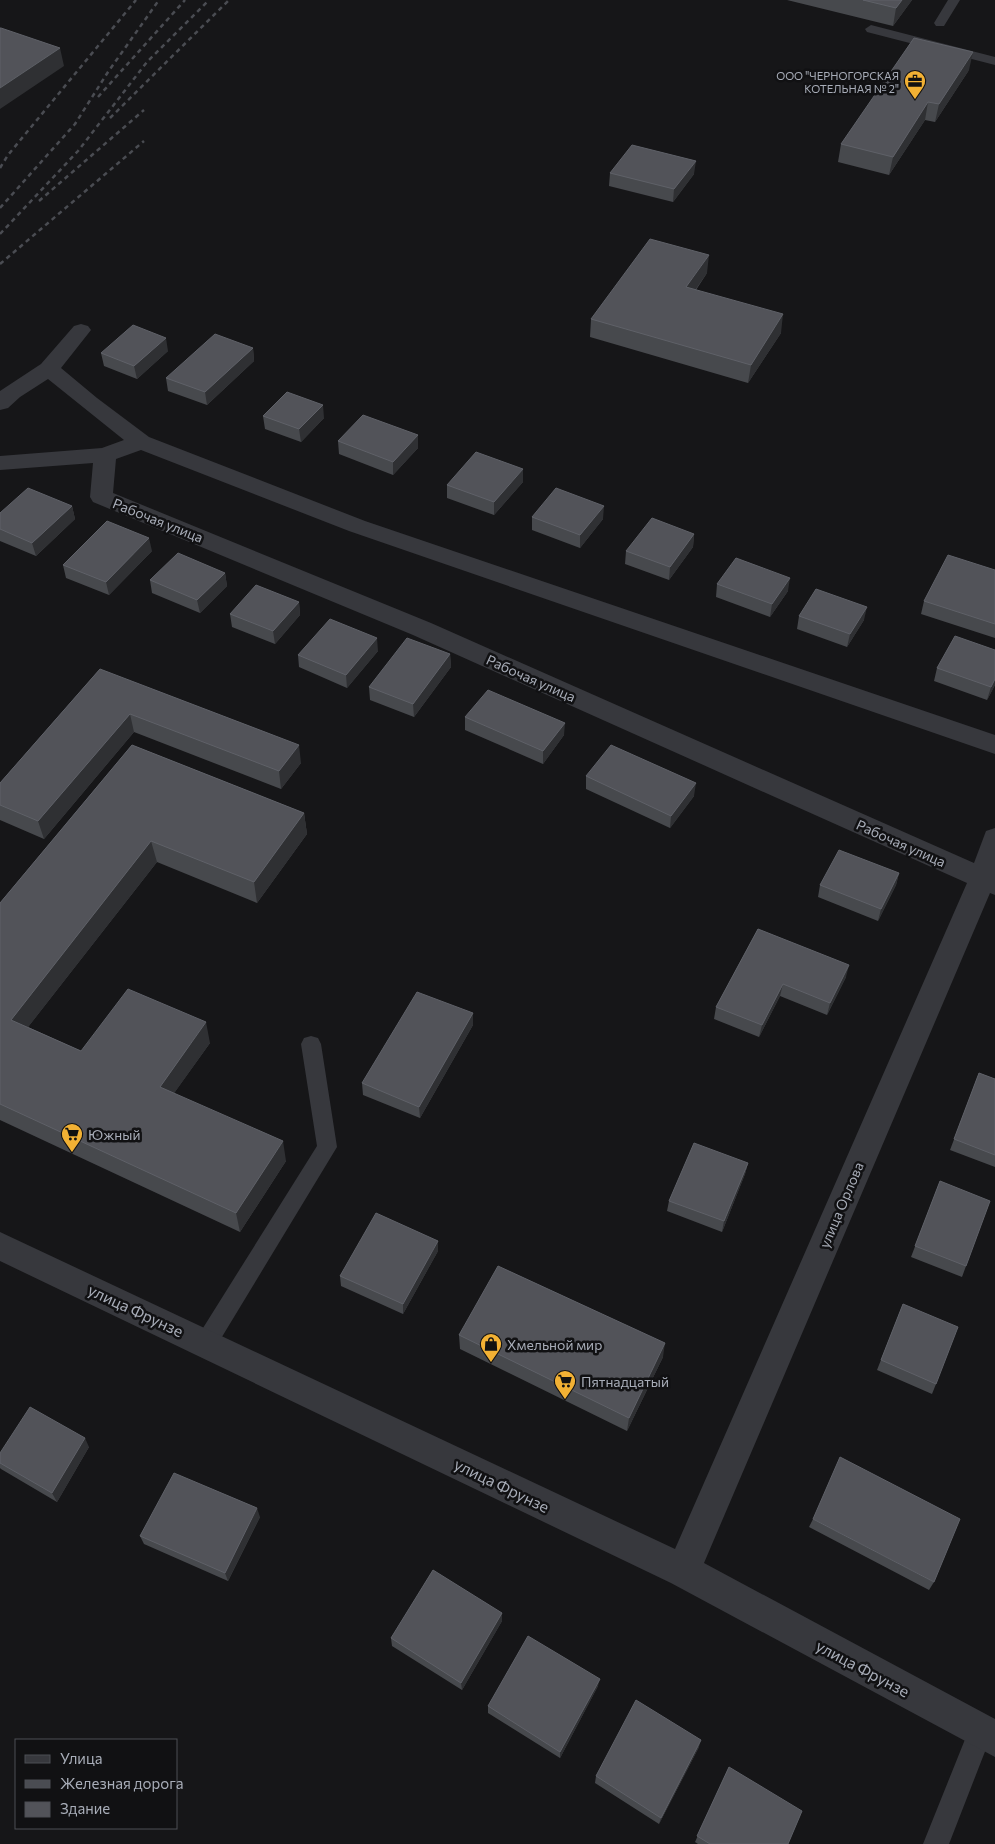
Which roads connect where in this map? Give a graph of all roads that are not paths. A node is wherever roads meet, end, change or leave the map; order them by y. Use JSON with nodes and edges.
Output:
{"nodes":[{"id":1,"x":954,"y":0,"type":"edge"},
{"id":2,"x":940,"y":22,"type":"dead end"},
{"id":3,"x":871,"y":29,"type":"edge"},
{"id":4,"x":995,"y":61,"type":"edge"},
{"id":5,"x":81,"y":330,"type":"dead end"},
{"id":6,"x":49,"y":369,"type":"junction"},
{"id":7,"x":0,"y":403,"type":"edge"},
{"id":8,"x":140,"y":442,"type":"junction"},
{"id":9,"x":104,"y":455,"type":"junction"},
{"id":10,"x":0,"y":463,"type":"edge"},
{"id":11,"x":995,"y":745,"type":"edge"},
{"id":12,"x":995,"y":838,"type":"edge"},
{"id":13,"x":988,"y":882,"type":"edge"},
{"id":14,"x":311,"y":1044,"type":"dead end"},
{"id":15,"x":0,"y":1246,"type":"edge"},
{"id":16,"x":206,"y":1343,"type":"junction"},
{"id":17,"x":683,"y":1571,"type":"junction"},
{"id":18,"x":988,"y":1735,"type":"edge"},
{"id":19,"x":936,"y":1844,"type":"edge"}],
"edges":[{"from":1,"to":2,"type":"lane"},
{"from":3,"to":4,"type":"lane"},
{"from":5,"to":6,"type":"street"},
{"from":6,"to":7,"type":"street"},
{"from":6,"to":8,"type":"street"},
{"from":8,"to":9,"type":"street"},
{"from":8,"to":11,"type":"street"},
{"from":9,"to":10,"type":"street"},
{"from":9,"to":13,"type":"street","name":"Рабочая улица"},
{"from":12,"to":13,"type":"street","name":"улица Орлова"},
{"from":13,"to":17,"type":"street","name":"улица Орлова"},
{"from":14,"to":16,"type":"lane"},
{"from":15,"to":16,"type":"street","name":"улица Фрунзе"},
{"from":16,"to":17,"type":"street","name":"улица Фрунзе"},
{"from":17,"to":18,"type":"street","name":"улица Фрунзе"},
{"from":18,"to":19,"type":"lane"}]}
